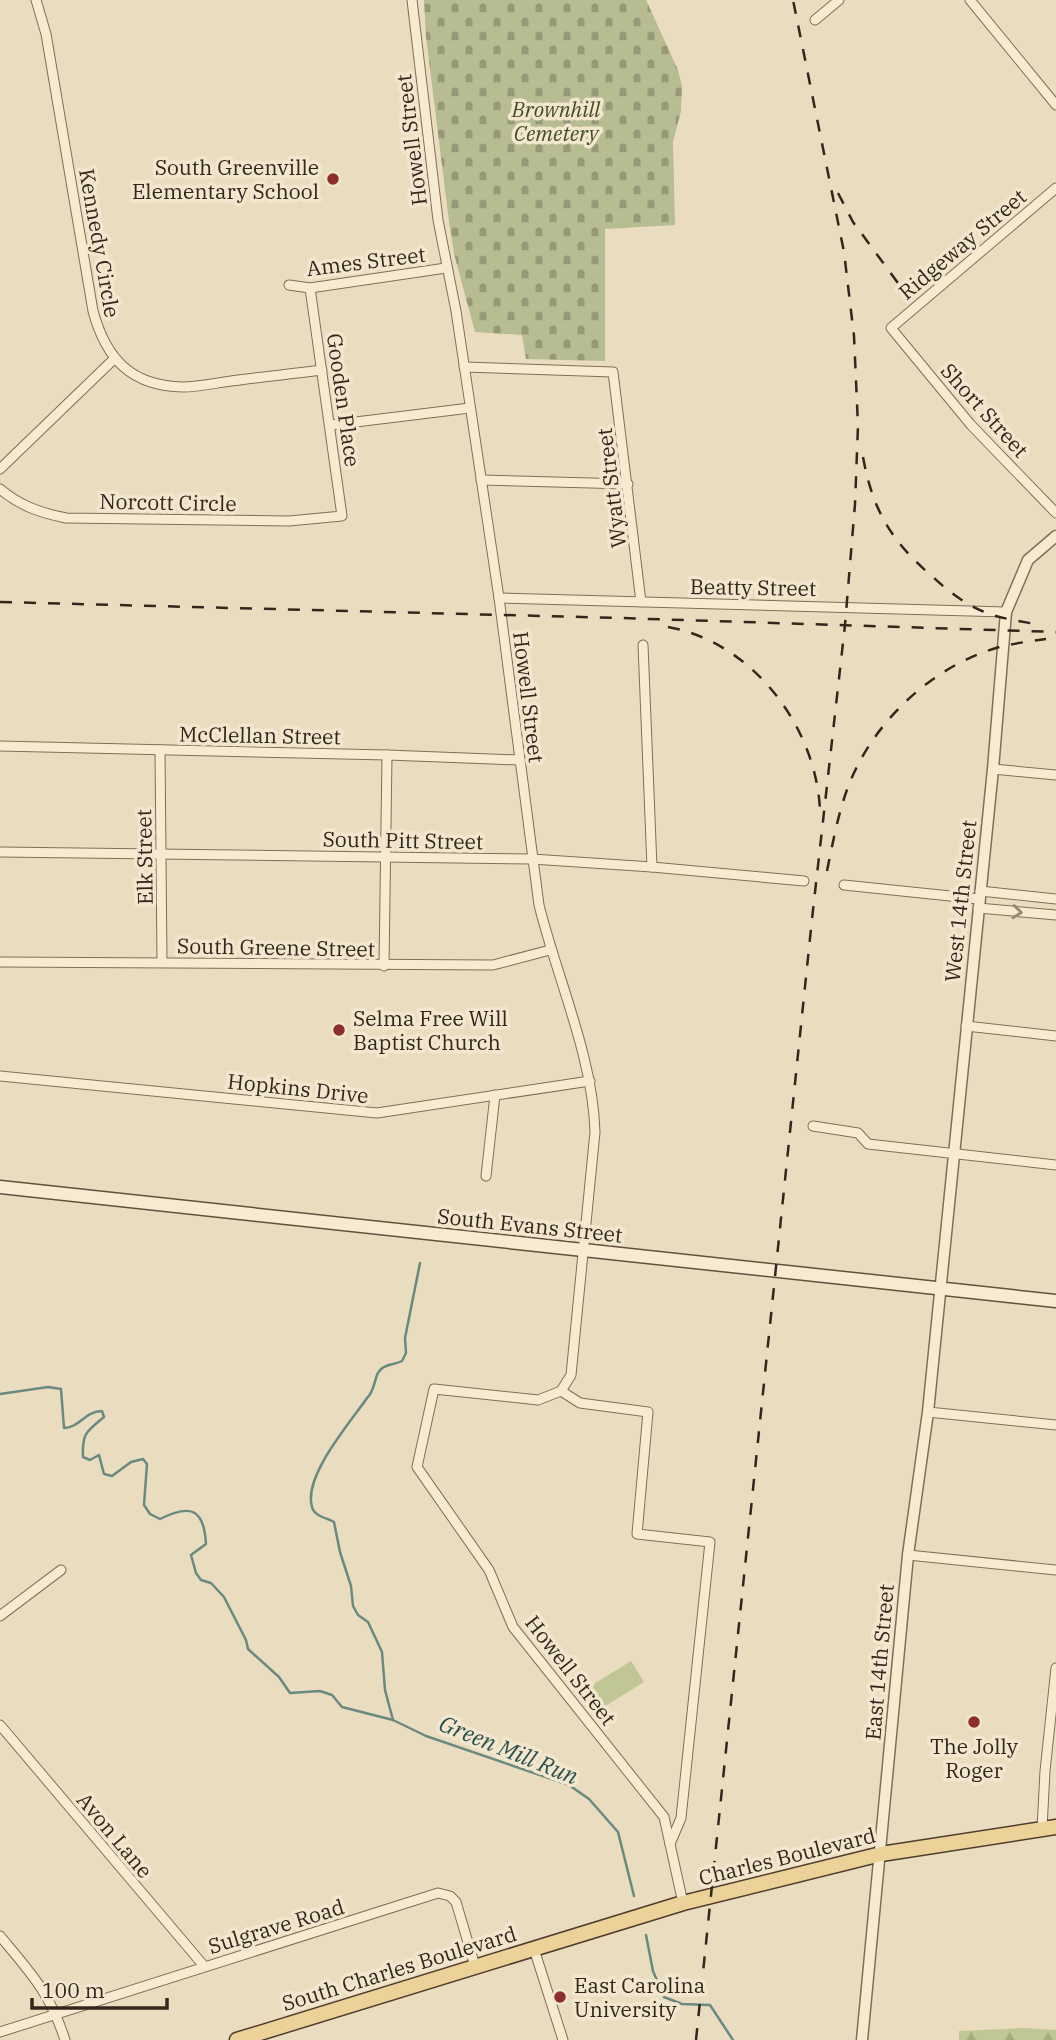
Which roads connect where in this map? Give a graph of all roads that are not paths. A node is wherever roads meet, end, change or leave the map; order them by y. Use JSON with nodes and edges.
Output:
{"nodes":[{"id":1,"x":36,"y":0,"type":"edge"},
{"id":2,"x":412,"y":0,"type":"edge"},
{"id":3,"x":839,"y":0,"type":"edge"},
{"id":4,"x":970,"y":0,"type":"edge"},
{"id":5,"x":815,"y":20,"type":"dead end"},
{"id":6,"x":1056,"y":105,"type":"edge"},
{"id":7,"x":1056,"y":188,"type":"edge"},
{"id":8,"x":446,"y":268,"type":"junction"},
{"id":9,"x":289,"y":285,"type":"dead end"},
{"id":10,"x":310,"y":288,"type":"junction"},
{"id":11,"x":891,"y":328,"type":"joint"},
{"id":12,"x":114,"y":359,"type":"junction"},
{"id":13,"x":464,"y":367,"type":"junction"},
{"id":14,"x":322,"y":370,"type":"junction"},
{"id":15,"x":470,"y":408,"type":"junction"},
{"id":16,"x":331,"y":425,"type":"junction"},
{"id":17,"x":0,"y":469,"type":"edge"},
{"id":18,"x":481,"y":480,"type":"junction"},
{"id":19,"x":628,"y":484,"type":"junction"},
{"id":20,"x":0,"y":489,"type":"edge"},
{"id":21,"x":1056,"y":513,"type":"edge"},
{"id":22,"x":342,"y":516,"type":"joint"},
{"id":23,"x":1056,"y":536,"type":"edge"},
{"id":24,"x":499,"y":598,"type":"junction"},
{"id":25,"x":642,"y":602,"type":"junction"},
{"id":26,"x":1006,"y":611,"type":"junction"},
{"id":27,"x":643,"y":645,"type":"dead end"},
{"id":28,"x":0,"y":746,"type":"edge"},
{"id":29,"x":160,"y":750,"type":"junction"},
{"id":30,"x":387,"y":755,"type":"junction"},
{"id":31,"x":519,"y":761,"type":"junction"},
{"id":32,"x":993,"y":769,"type":"junction"},
{"id":33,"x":1056,"y":775,"type":"edge"},
{"id":34,"x":0,"y":852,"type":"edge"},
{"id":35,"x":161,"y":854,"type":"junction"},
{"id":36,"x":386,"y":857,"type":"junction"},
{"id":37,"x":531,"y":859,"type":"junction"},
{"id":38,"x":652,"y":867,"type":"junction"},
{"id":39,"x":804,"y":881,"type":"dead end"},
{"id":40,"x":844,"y":885,"type":"dead end"},
{"id":41,"x":979,"y":899,"type":"junction"},
{"id":42,"x":1056,"y":899,"type":"edge"},
{"id":43,"x":1056,"y":915,"type":"edge"},
{"id":44,"x":550,"y":950,"type":"junction"},
{"id":45,"x":0,"y":961,"type":"edge"},
{"id":46,"x":162,"y":962,"type":"junction"},
{"id":47,"x":384,"y":966,"type":"junction"},
{"id":48,"x":966,"y":1026,"type":"junction"},
{"id":49,"x":1056,"y":1035,"type":"edge"},
{"id":50,"x":0,"y":1076,"type":"edge"},
{"id":51,"x":590,"y":1081,"type":"junction"},
{"id":52,"x":495,"y":1095,"type":"junction"},
{"id":53,"x":813,"y":1126,"type":"dead end"},
{"id":54,"x":953,"y":1154,"type":"junction"},
{"id":55,"x":1056,"y":1165,"type":"edge"},
{"id":56,"x":486,"y":1176,"type":"dead end"},
{"id":57,"x":0,"y":1187,"type":"edge"},
{"id":58,"x":585,"y":1250,"type":"junction"},
{"id":59,"x":939,"y":1288,"type":"junction"},
{"id":60,"x":1056,"y":1301,"type":"edge"},
{"id":61,"x":561,"y":1391,"type":"junction"},
{"id":62,"x":928,"y":1412,"type":"junction"},
{"id":63,"x":1056,"y":1425,"type":"edge"},
{"id":64,"x":908,"y":1555,"type":"junction"},
{"id":65,"x":61,"y":1570,"type":"dead end"},
{"id":66,"x":1056,"y":1570,"type":"edge"},
{"id":67,"x":0,"y":1616,"type":"edge"},
{"id":68,"x":1056,"y":1668,"type":"edge"},
{"id":69,"x":1054,"y":1697,"type":"edge"},
{"id":70,"x":0,"y":1725,"type":"edge"},
{"id":71,"x":682,"y":1808,"type":"junction"},
{"id":72,"x":664,"y":1817,"type":"junction"},
{"id":73,"x":1049,"y":1828,"type":"edge"},
{"id":74,"x":670,"y":1844,"type":"junction"},
{"id":75,"x":880,"y":1854,"type":"junction"},
{"id":76,"x":683,"y":1903,"type":"junction"},
{"id":77,"x":0,"y":1936,"type":"edge"},
{"id":78,"x":534,"y":1949,"type":"junction"},
{"id":79,"x":204,"y":1966,"type":"junction"},
{"id":80,"x":475,"y":1966,"type":"junction"},
{"id":81,"x":57,"y":2014,"type":"junction"},
{"id":82,"x":0,"y":2032,"type":"edge"},
{"id":83,"x":65,"y":2040,"type":"edge"},
{"id":84,"x":237,"y":2040,"type":"edge"},
{"id":85,"x":563,"y":2040,"type":"edge"},
{"id":86,"x":862,"y":2040,"type":"edge"}],
"edges":[{"from":1,"to":12,"type":"street","name":"Kennedy Circle"},
{"from":2,"to":8,"type":"street","name":"Howell Street"},
{"from":3,"to":5,"type":"street"},
{"from":4,"to":6,"type":"street"},
{"from":7,"to":11,"type":"street","name":"Ridgeway Street"},
{"from":8,"to":10,"type":"street","name":"Ames Street"},
{"from":8,"to":13,"type":"street","name":"Howell Street"},
{"from":9,"to":10,"type":"street","name":"Ames Street"},
{"from":10,"to":14,"type":"street","name":"Gooden Place"},
{"from":11,"to":21,"type":"street","name":"Short Street"},
{"from":12,"to":14,"type":"street"},
{"from":12,"to":17,"type":"street"},
{"from":13,"to":15,"type":"street","name":"Howell Street"},
{"from":13,"to":19,"type":"street","name":"Wyatt Street"},
{"from":14,"to":16,"type":"street","name":"Gooden Place"},
{"from":15,"to":16,"type":"street"},
{"from":15,"to":18,"type":"street","name":"Howell Street"},
{"from":16,"to":22,"type":"street","name":"Gooden Place"},
{"from":18,"to":19,"type":"street"},
{"from":18,"to":24,"type":"street","name":"Howell Street"},
{"from":19,"to":25,"type":"street","name":"Wyatt Street"},
{"from":20,"to":22,"type":"street","name":"Norcott Circle"},
{"from":23,"to":26,"type":"street","name":"West 14th Street"},
{"from":24,"to":25,"type":"street","name":"Beatty Street"},
{"from":24,"to":31,"type":"street","name":"Howell Street"},
{"from":25,"to":26,"type":"street","name":"Beatty Street"},
{"from":26,"to":32,"type":"street","name":"West 14th Street"},
{"from":27,"to":38,"type":"street"},
{"from":28,"to":29,"type":"street","name":"McClellan Street"},
{"from":29,"to":30,"type":"street","name":"McClellan Street"},
{"from":29,"to":35,"type":"street","name":"Elk Street"},
{"from":30,"to":31,"type":"street","name":"McClellan Street"},
{"from":30,"to":36,"type":"street"},
{"from":31,"to":37,"type":"street","name":"Howell Street"},
{"from":32,"to":33,"type":"street"},
{"from":32,"to":41,"type":"street","name":"West 14th Street"},
{"from":34,"to":35,"type":"street","name":"South Pitt Street"},
{"from":35,"to":36,"type":"street","name":"South Pitt Street"},
{"from":35,"to":46,"type":"street","name":"Elk Street"},
{"from":36,"to":37,"type":"street","name":"South Pitt Street"},
{"from":36,"to":47,"type":"street"},
{"from":37,"to":38,"type":"street","name":"South Pitt Street"},
{"from":37,"to":44,"type":"street","name":"Howell Street"},
{"from":38,"to":39,"type":"street","name":"South Pitt Street"},
{"from":40,"to":41,"type":"street"},
{"from":41,"to":42,"type":"street"},
{"from":41,"to":43,"type":"street","one_way":true},
{"from":41,"to":48,"type":"street","name":"West 14th Street"},
{"from":44,"to":47,"type":"street","name":"South Greene Street"},
{"from":44,"to":51,"type":"street","name":"Howell Street"},
{"from":45,"to":46,"type":"street","name":"South Greene Street"},
{"from":46,"to":47,"type":"street","name":"South Greene Street"},
{"from":48,"to":49,"type":"street"},
{"from":48,"to":54,"type":"street","name":"West 14th Street"},
{"from":50,"to":52,"type":"street","name":"Hopkins Drive"},
{"from":51,"to":52,"type":"street","name":"Hopkins Drive"},
{"from":51,"to":58,"type":"street","name":"Howell Street"},
{"from":52,"to":56,"type":"street"},
{"from":53,"to":54,"type":"street"},
{"from":54,"to":55,"type":"street"},
{"from":54,"to":59,"type":"street","name":"West 14th Street"},
{"from":57,"to":58,"type":"main road","name":"South Evans Street"},
{"from":58,"to":59,"type":"main road","name":"South Evans Street"},
{"from":58,"to":61,"type":"street","name":"Howell Street"},
{"from":59,"to":60,"type":"main road","name":"South Evans Street"},
{"from":59,"to":62,"type":"street","name":"East 14th Street"},
{"from":61,"to":71,"type":"street"},
{"from":61,"to":72,"type":"street","name":"Howell Street"},
{"from":62,"to":63,"type":"street"},
{"from":62,"to":64,"type":"street","name":"East 14th Street"},
{"from":64,"to":66,"type":"street"},
{"from":64,"to":75,"type":"street","name":"East 14th Street"},
{"from":65,"to":67,"type":"street"},
{"from":68,"to":69,"type":"street"},
{"from":69,"to":73,"type":"street"},
{"from":70,"to":79,"type":"street","name":"Avon Lane"},
{"from":71,"to":72,"type":"street"},
{"from":71,"to":74,"type":"street"},
{"from":72,"to":74,"type":"street","name":"Howell Street"},
{"from":73,"to":75,"type":"main road","name":"Charles Boulevard"},
{"from":74,"to":76,"type":"street","name":"Howell Street"},
{"from":75,"to":76,"type":"main road","name":"Charles Boulevard"},
{"from":75,"to":86,"type":"street","name":"East 14th Street"},
{"from":76,"to":78,"type":"main road","name":"Charles Boulevard"},
{"from":77,"to":81,"type":"street"},
{"from":78,"to":80,"type":"main road","name":"South Charles Boulevard"},
{"from":78,"to":85,"type":"street"},
{"from":79,"to":80,"type":"street","name":"Sulgrave Road"},
{"from":79,"to":81,"type":"street","name":"Sulgrave Road"},
{"from":80,"to":84,"type":"main road","name":"South Charles Boulevard"},
{"from":81,"to":82,"type":"street","name":"Sulgrave Road"},
{"from":81,"to":83,"type":"street"}]}
